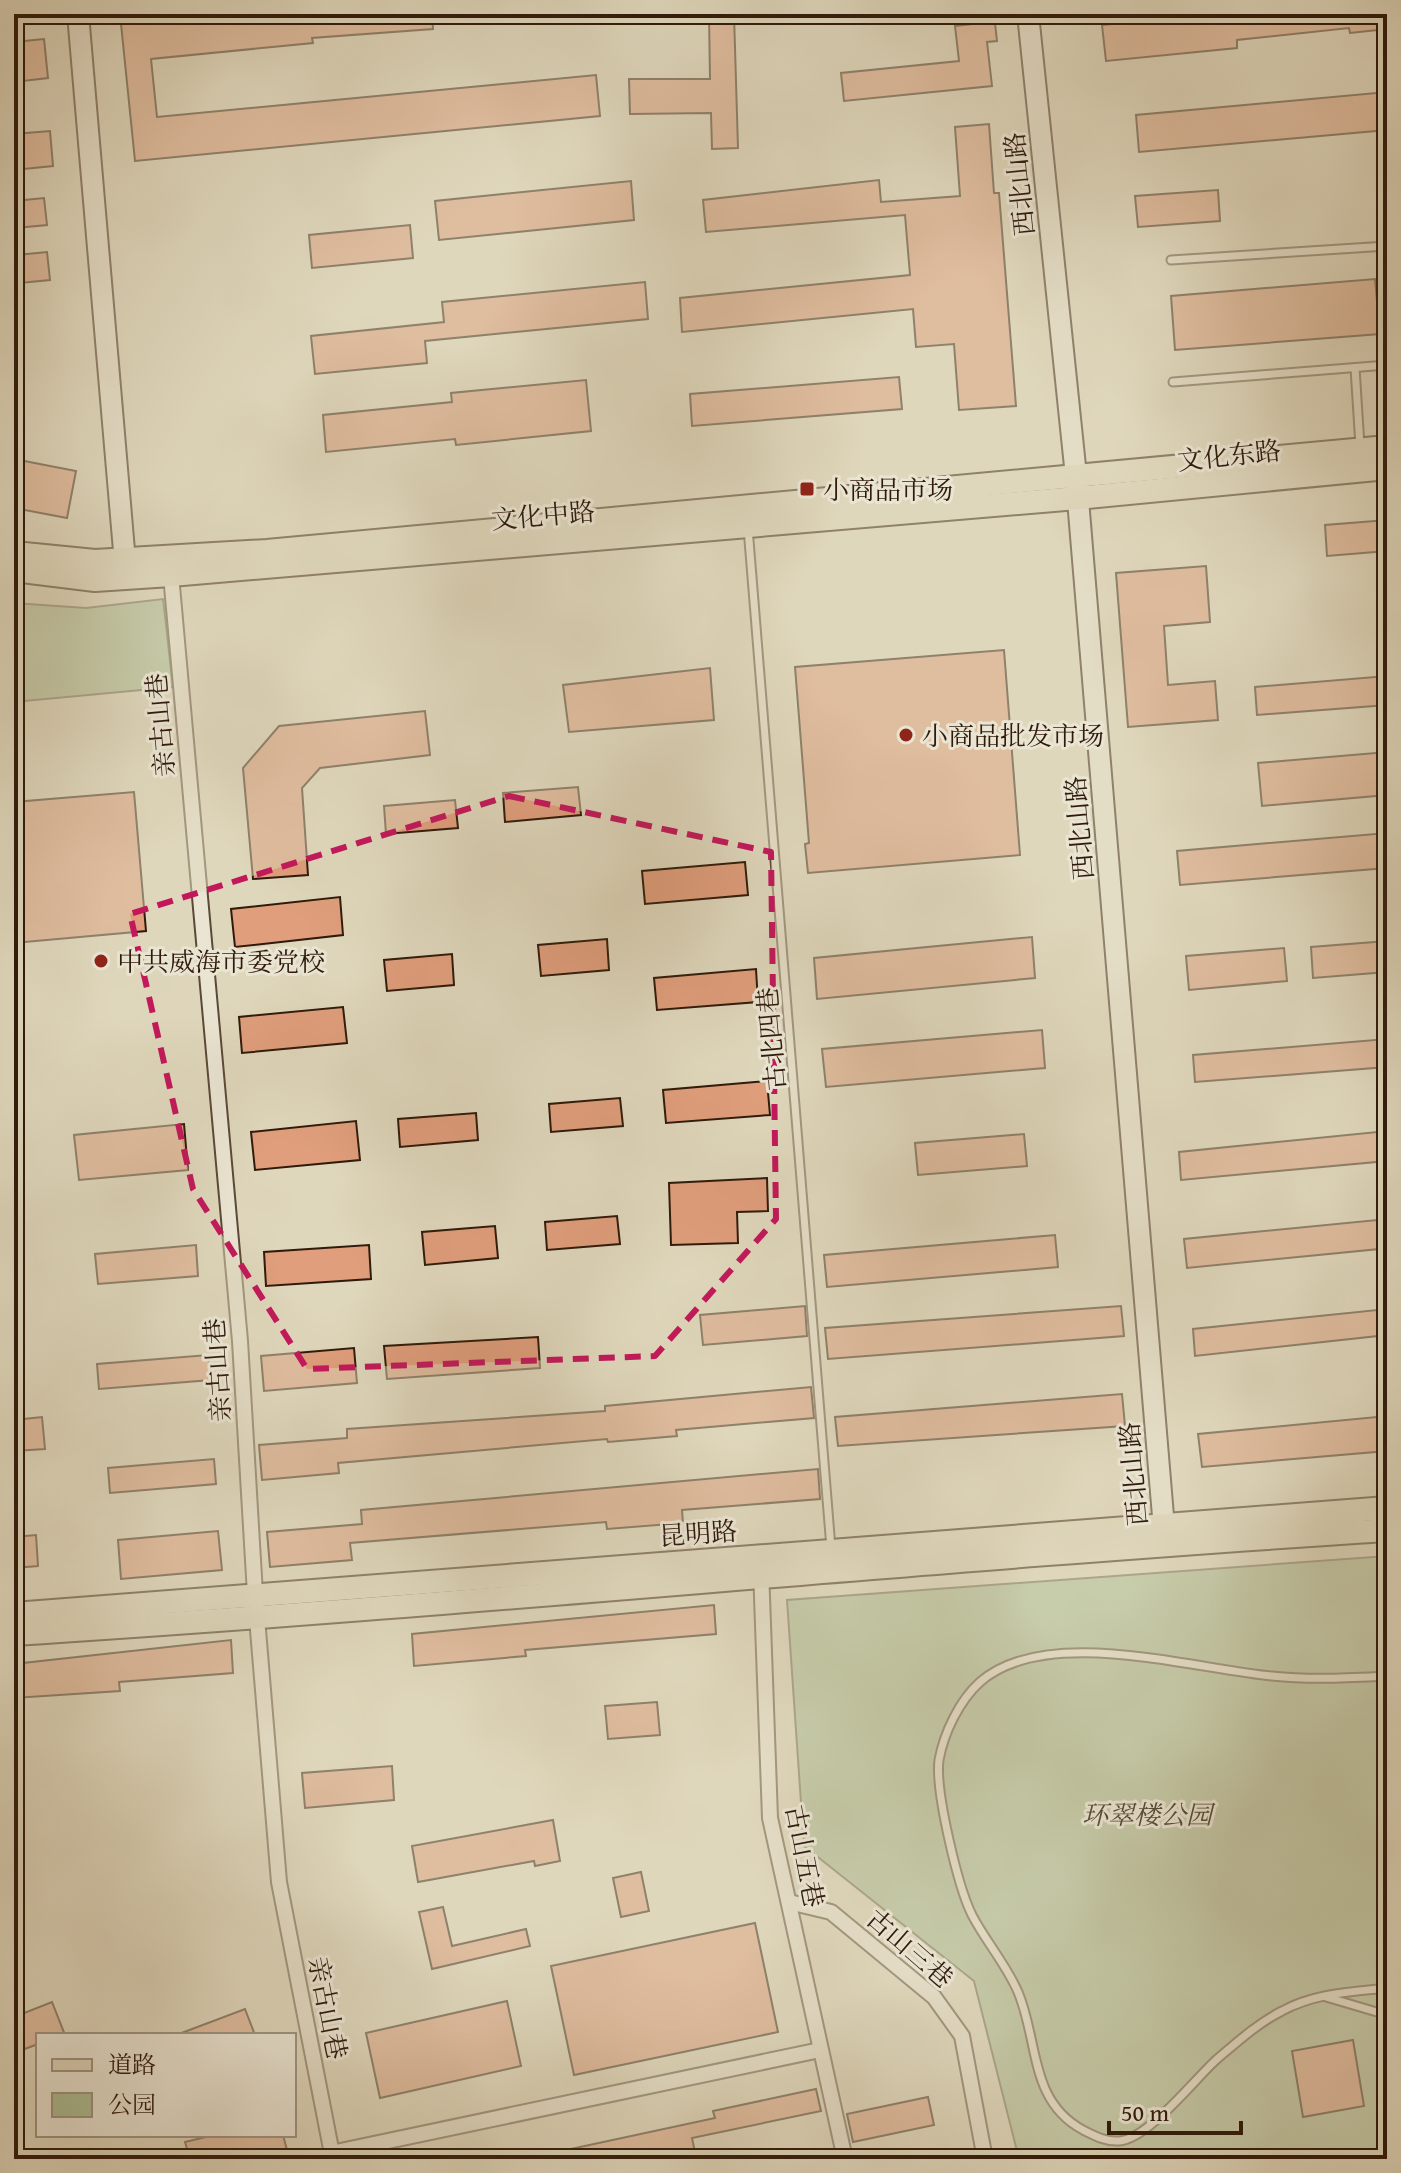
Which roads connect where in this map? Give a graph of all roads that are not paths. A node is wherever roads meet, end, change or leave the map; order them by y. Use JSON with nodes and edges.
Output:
{"nodes":[{"id":1,"x":78,"y":14,"type":"edge"},
{"id":2,"x":1028,"y":14,"type":"edge"},
{"id":3,"x":1387,"y":246,"type":"edge"},
{"id":4,"x":1171,"y":260,"type":"dead end"},
{"id":5,"x":1387,"y":365,"type":"edge"},
{"id":6,"x":1355,"y":368,"type":"junction"},
{"id":7,"x":1173,"y":382,"type":"dead end"},
{"id":8,"x":1387,"y":447,"type":"edge"},
{"id":9,"x":1360,"y":449,"type":"junction"},
{"id":10,"x":1387,"y":468,"type":"edge"},
{"id":11,"x":1076,"y":487,"type":"junction"},
{"id":12,"x":747,"y":525,"type":"junction"},
{"id":13,"x":14,"y":553,"type":"edge"},
{"id":14,"x":126,"y":568,"type":"junction"},
{"id":15,"x":14,"y":570,"type":"edge"},
{"id":16,"x":171,"y":575,"type":"junction"},
{"id":17,"x":1387,"y":1508,"type":"edge"},
{"id":18,"x":1387,"y":1530,"type":"edge"},
{"id":19,"x":1164,"y":1534,"type":"junction"},
{"id":20,"x":832,"y":1550,"type":"junction"},
{"id":21,"x":761,"y":1566,"type":"junction"},
{"id":22,"x":255,"y":1594,"type":"junction"},
{"id":23,"x":14,"y":1614,"type":"edge"},
{"id":24,"x":257,"y":1618,"type":"junction"},
{"id":25,"x":14,"y":1634,"type":"edge"},
{"id":26,"x":1387,"y":1676,"type":"edge"},
{"id":27,"x":789,"y":1902,"type":"junction"},
{"id":28,"x":1387,"y":1988,"type":"edge"},
{"id":29,"x":1320,"y":1995,"type":"junction"},
{"id":30,"x":1387,"y":2015,"type":"edge"},
{"id":31,"x":820,"y":2050,"type":"junction"},
{"id":32,"x":332,"y":2156,"type":"edge"},
{"id":33,"x":845,"y":2159,"type":"edge"},
{"id":34,"x":985,"y":2159,"type":"edge"}],
"edges":[{"from":1,"to":14,"type":"main road"},
{"from":2,"to":11,"type":"main road","name":"西北山路"},
{"from":3,"to":4,"type":"lane"},
{"from":5,"to":6,"type":"lane"},
{"from":6,"to":7,"type":"lane"},
{"from":6,"to":9,"type":"lane"},
{"from":8,"to":9,"type":"main road"},
{"from":9,"to":11,"type":"main road"},
{"from":10,"to":11,"type":"main road","name":"文化东路"},
{"from":11,"to":12,"type":"main road","name":"文化中路"},
{"from":11,"to":14,"type":"main road"},
{"from":11,"to":19,"type":"main road","name":"西北山路"},
{"from":12,"to":16,"type":"main road","name":"文化中路"},
{"from":12,"to":20,"type":"lane","name":"古北四巷"},
{"from":13,"to":14,"type":"main road"},
{"from":14,"to":15,"type":"main road","name":"文化中路"},
{"from":14,"to":16,"type":"main road","name":"文化中路"},
{"from":16,"to":22,"type":"street","name":"亲古山巷"},
{"from":17,"to":19,"type":"main road","name":"昆明路"},
{"from":18,"to":19,"type":"main road","name":"昆明路"},
{"from":19,"to":20,"type":"main road","name":"昆明路"},
{"from":19,"to":21,"type":"main road","name":"昆明路"},
{"from":20,"to":21,"type":"main road","name":"昆明路"},
{"from":21,"to":22,"type":"main road","name":"昆明路"},
{"from":21,"to":24,"type":"main road","name":"昆明路"},
{"from":21,"to":27,"type":"street","name":"古山五巷"},
{"from":22,"to":23,"type":"main road","name":"昆明路"},
{"from":22,"to":24,"type":"street","name":"亲古山巷"},
{"from":24,"to":25,"type":"main road","name":"昆明路"},
{"from":24,"to":32,"type":"street","name":"亲古山巷"},
{"from":26,"to":29,"type":"lane"},
{"from":27,"to":31,"type":"street","name":"古山五巷"},
{"from":27,"to":34,"type":"street","name":"古山三巷"},
{"from":28,"to":29,"type":"lane"},
{"from":29,"to":30,"type":"lane"},
{"from":31,"to":32,"type":"street"},
{"from":31,"to":33,"type":"street","name":"古山五巷"}]}
